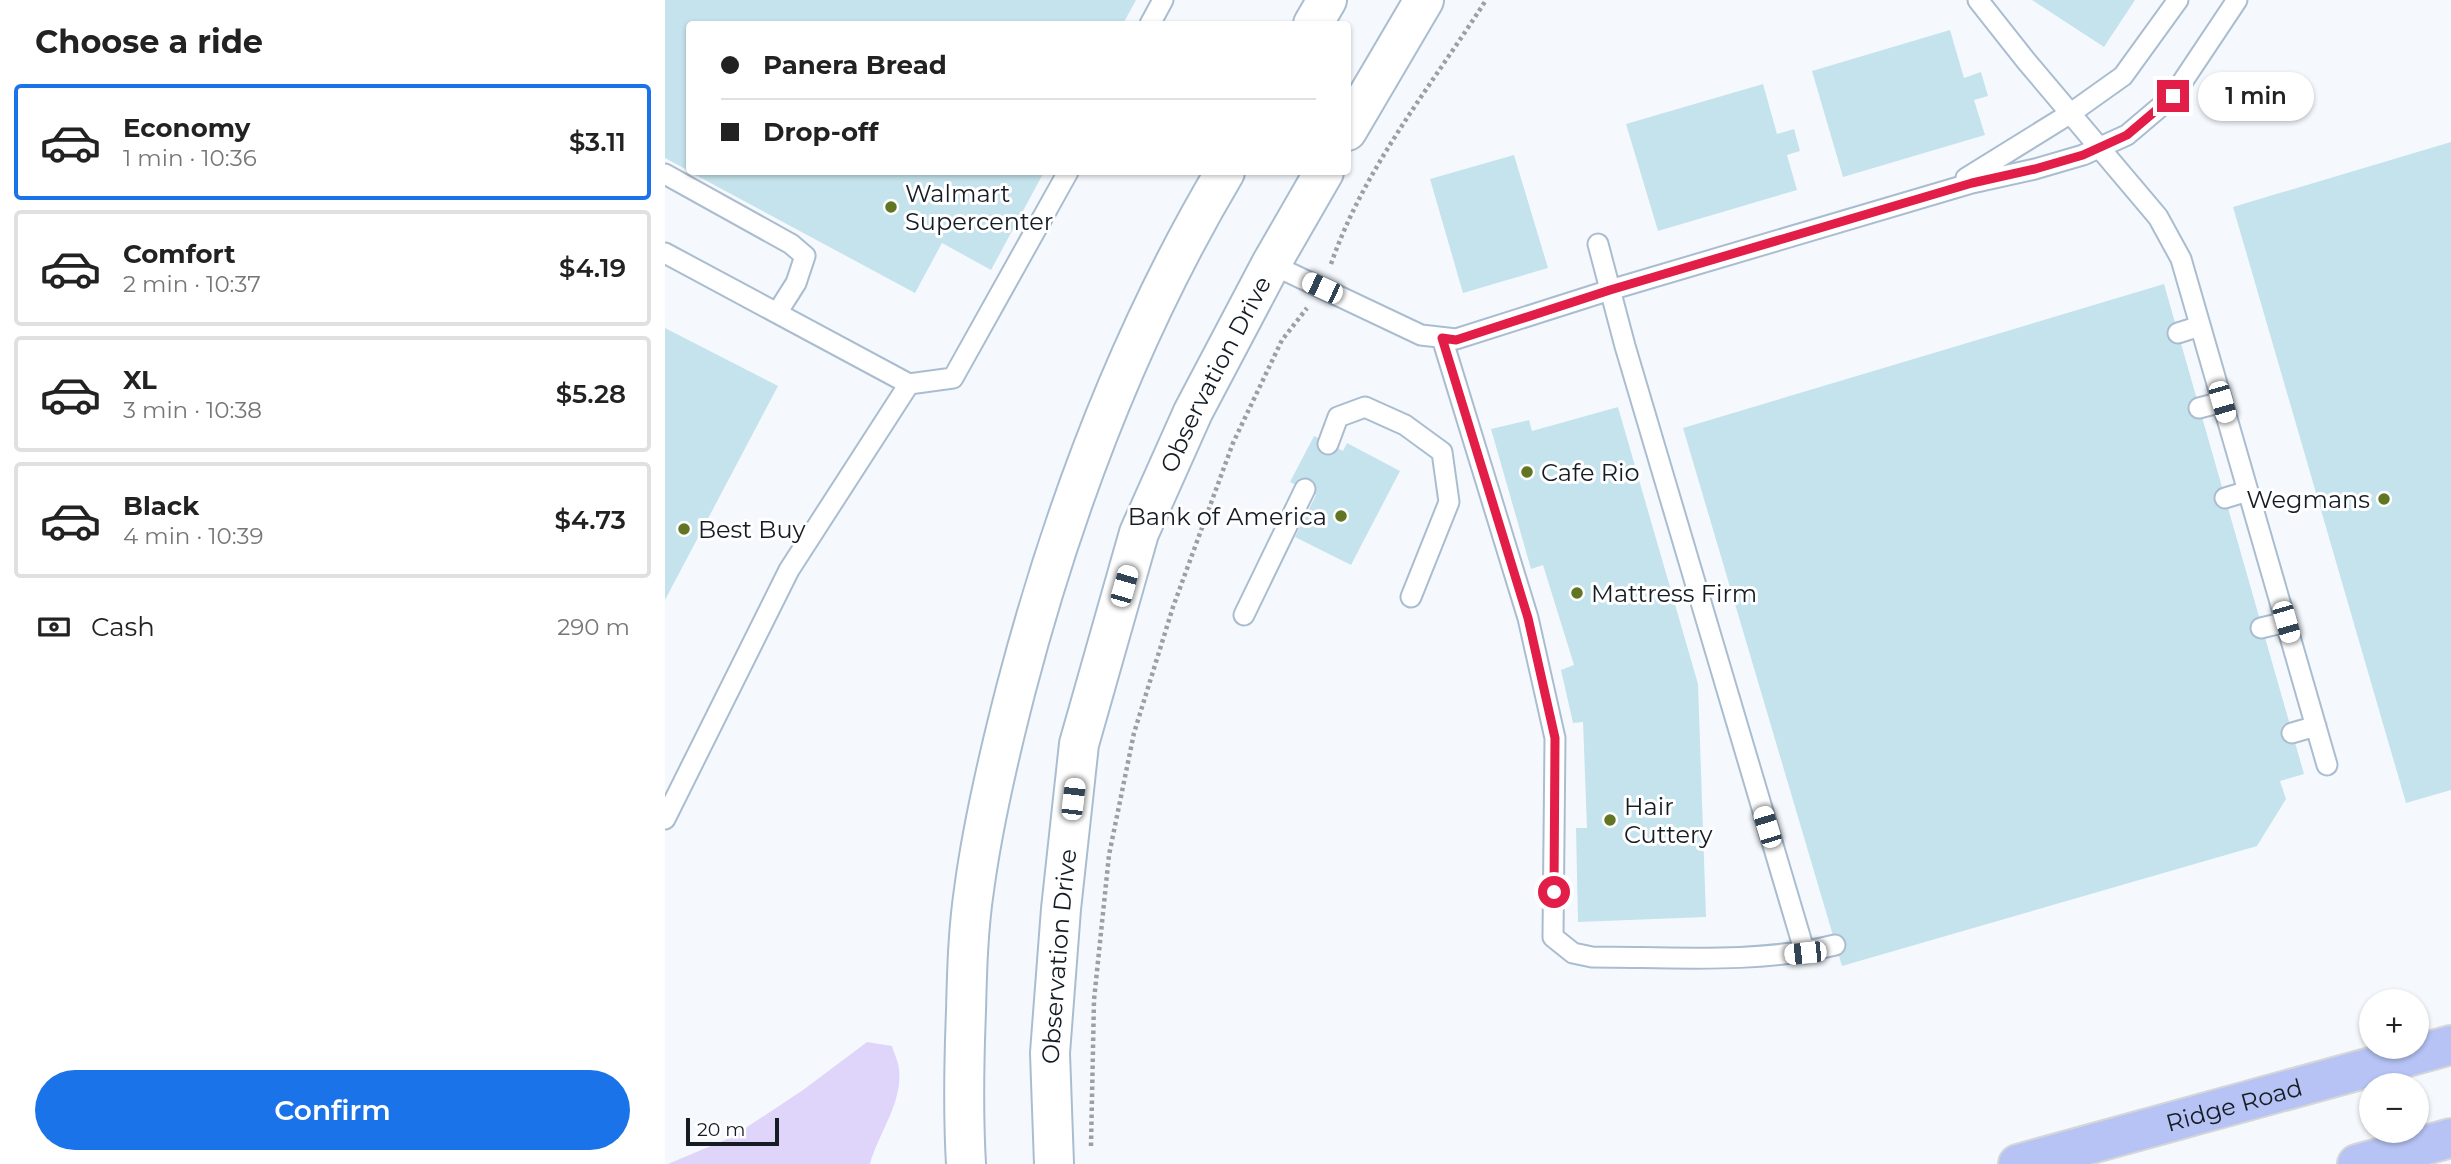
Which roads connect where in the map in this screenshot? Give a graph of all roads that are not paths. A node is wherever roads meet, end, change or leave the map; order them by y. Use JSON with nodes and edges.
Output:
{"nodes":[{"id":1,"x":1163,"y":0,"type":"edge"},
{"id":2,"x":1327,"y":0,"type":"edge"},
{"id":3,"x":1424,"y":0,"type":"edge"},
{"id":4,"x":1978,"y":0,"type":"edge"},
{"id":5,"x":2178,"y":0,"type":"edge"},
{"id":6,"x":2237,"y":0,"type":"edge"},
{"id":7,"x":1152,"y":21,"type":"edge"},
{"id":8,"x":1315,"y":21,"type":"edge"},
{"id":9,"x":2071,"y":113,"type":"junction"},
{"id":10,"x":1351,"y":124,"type":"edge"},
{"id":11,"x":2100,"y":148,"type":"junction"},
{"id":12,"x":665,"y":174,"type":"edge"},
{"id":13,"x":1066,"y":175,"type":"edge"},
{"id":14,"x":1223,"y":175,"type":"edge"},
{"id":15,"x":1322,"y":175,"type":"edge"},
{"id":16,"x":1944,"y":191,"type":"junction"},
{"id":17,"x":1598,"y":244,"type":"dead end"},
{"id":18,"x":665,"y":253,"type":"edge"},
{"id":19,"x":1271,"y":264,"type":"junction"},
{"id":20,"x":1610,"y":290,"type":"junction"},
{"id":21,"x":777,"y":313,"type":"junction"},
{"id":22,"x":2200,"y":326,"type":"junction"},
{"id":23,"x":2178,"y":333,"type":"dead end"},
{"id":24,"x":1442,"y":338,"type":"junction"},
{"id":25,"x":909,"y":384,"type":"junction"},
{"id":26,"x":2222,"y":402,"type":"junction"},
{"id":27,"x":2199,"y":408,"type":"dead end"},
{"id":28,"x":1328,"y":444,"type":"dead end"},
{"id":29,"x":1305,"y":489,"type":"dead end"},
{"id":30,"x":2248,"y":491,"type":"junction"},
{"id":31,"x":2225,"y":498,"type":"dead end"},
{"id":32,"x":1411,"y":597,"type":"dead end"},
{"id":33,"x":1244,"y":615,"type":"dead end"},
{"id":34,"x":2286,"y":622,"type":"junction"},
{"id":35,"x":2261,"y":628,"type":"dead end"},
{"id":36,"x":2316,"y":726,"type":"junction"},
{"id":37,"x":2292,"y":733,"type":"dead end"},
{"id":38,"x":2327,"y":765,"type":"dead end"},
{"id":39,"x":665,"y":819,"type":"edge"},
{"id":40,"x":1835,"y":945,"type":"dead end"},
{"id":41,"x":1805,"y":953,"type":"junction"},
{"id":42,"x":2451,"y":1045,"type":"edge"},
{"id":43,"x":2451,"y":1138,"type":"edge"},
{"id":44,"x":1072,"y":1161,"type":"edge"},
{"id":45,"x":966,"y":1164,"type":"edge"},
{"id":46,"x":2018,"y":1164,"type":"edge"},
{"id":47,"x":2357,"y":1164,"type":"edge"}],
"edges":[{"from":1,"to":7,"type":"lane"},
{"from":2,"to":8,"type":"street"},
{"from":3,"to":10,"type":"street"},
{"from":4,"to":9,"type":"lane"},
{"from":5,"to":9,"type":"lane"},
{"from":6,"to":11,"type":"lane"},
{"from":9,"to":11,"type":"lane"},
{"from":9,"to":16,"type":"lane"},
{"from":11,"to":16,"type":"lane"},
{"from":11,"to":22,"type":"lane"},
{"from":12,"to":21,"type":"lane"},
{"from":13,"to":25,"type":"lane"},
{"from":14,"to":45,"type":"street"},
{"from":15,"to":19,"type":"street","name":"Observation Drive"},
{"from":16,"to":20,"type":"lane"},
{"from":17,"to":20,"type":"lane"},
{"from":18,"to":21,"type":"lane"},
{"from":19,"to":24,"type":"lane"},
{"from":19,"to":44,"type":"street","name":"Observation Drive"},
{"from":20,"to":24,"type":"lane"},
{"from":20,"to":41,"type":"lane"},
{"from":21,"to":25,"type":"lane"},
{"from":22,"to":23,"type":"lane"},
{"from":22,"to":26,"type":"lane"},
{"from":24,"to":41,"type":"lane"},
{"from":25,"to":39,"type":"lane"},
{"from":26,"to":27,"type":"lane"},
{"from":26,"to":30,"type":"lane"},
{"from":28,"to":32,"type":"lane"},
{"from":29,"to":33,"type":"lane"},
{"from":30,"to":31,"type":"lane"},
{"from":30,"to":34,"type":"lane"},
{"from":34,"to":35,"type":"lane"},
{"from":34,"to":36,"type":"lane"},
{"from":36,"to":37,"type":"lane"},
{"from":36,"to":38,"type":"lane"},
{"from":40,"to":41,"type":"lane"},
{"from":42,"to":46,"type":"highway","name":"Ridge Road"},
{"from":43,"to":47,"type":"highway"}]}
